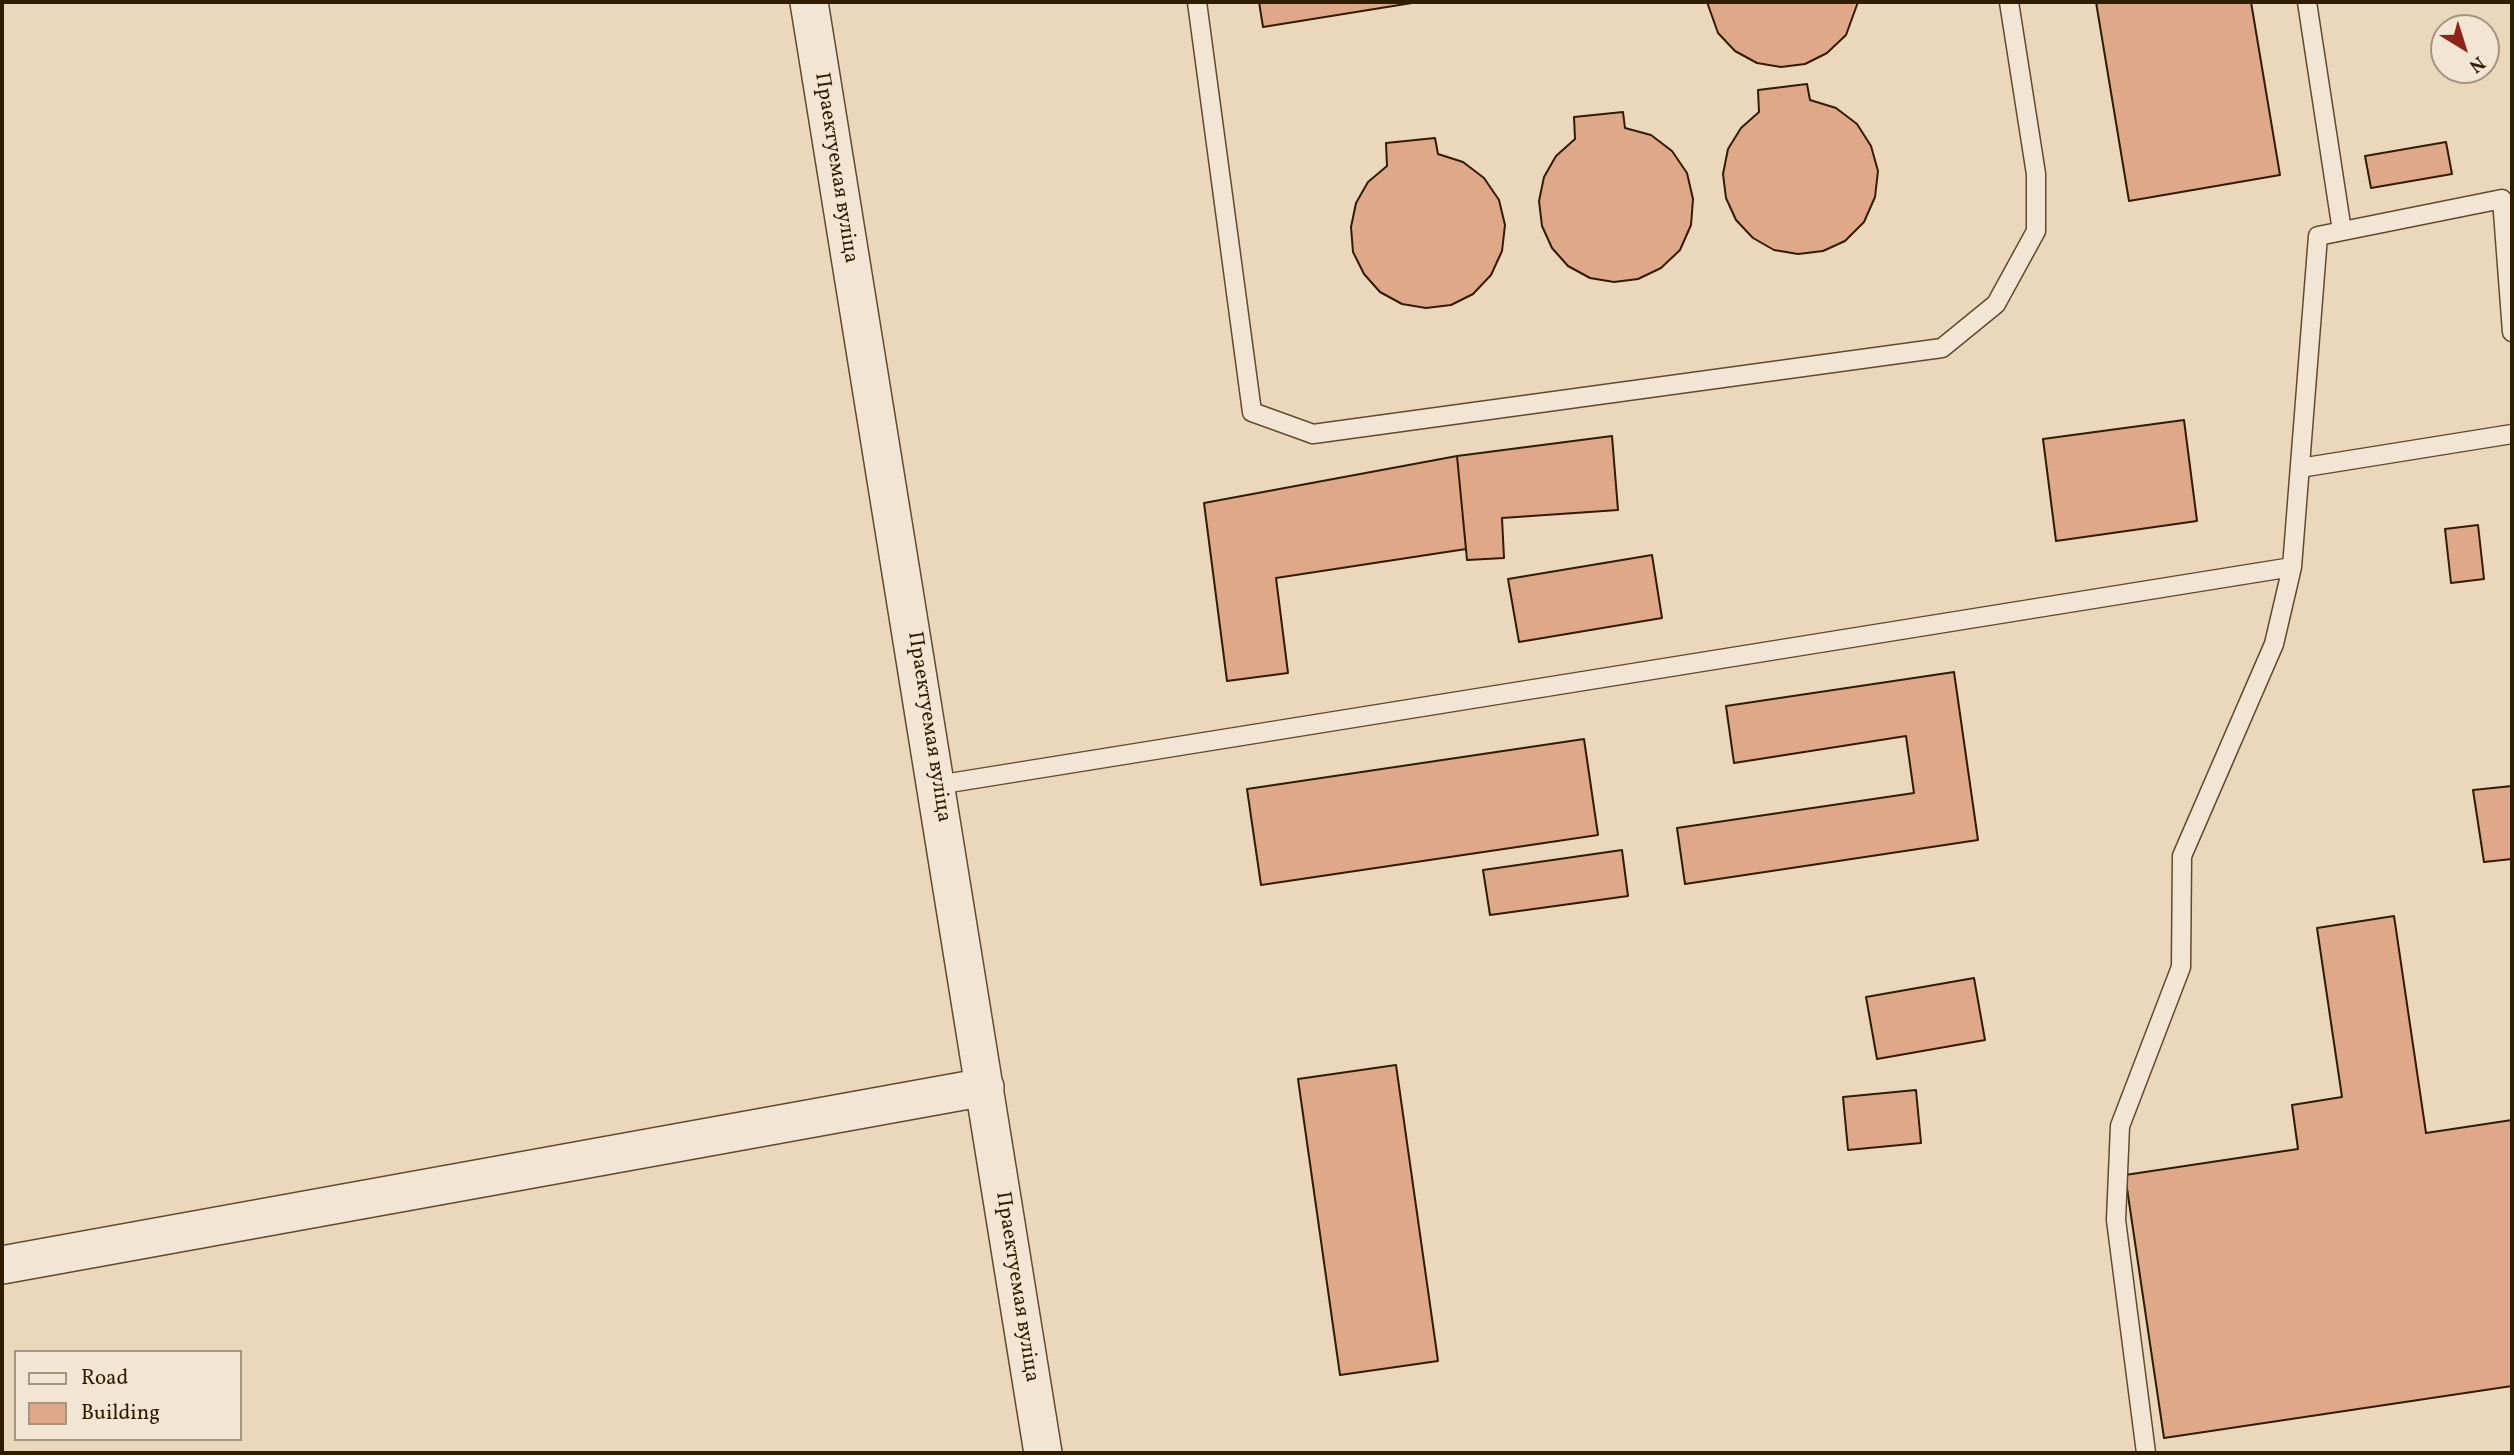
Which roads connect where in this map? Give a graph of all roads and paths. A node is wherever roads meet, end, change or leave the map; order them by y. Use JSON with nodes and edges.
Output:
{"nodes":[{"id":1,"x":809,"y":2,"type":"edge"},
{"id":2,"x":1197,"y":2,"type":"edge"},
{"id":3,"x":2009,"y":2,"type":"edge"},
{"id":4,"x":2307,"y":2,"type":"edge"},
{"id":5,"x":2342,"y":231,"type":"junction"},
{"id":6,"x":2512,"y":332,"type":"edge"},
{"id":7,"x":2512,"y":434,"type":"edge"},
{"id":8,"x":2300,"y":468,"type":"junction"},
{"id":9,"x":2292,"y":567,"type":"junction"},
{"id":10,"x":937,"y":785,"type":"junction"},
{"id":11,"x":985,"y":1087,"type":"junction"},
{"id":12,"x":2,"y":1265,"type":"edge"},
{"id":13,"x":1043,"y":1453,"type":"edge"},
{"id":14,"x":2146,"y":1453,"type":"edge"}],
"edges":[{"from":1,"to":10,"type":"street","name":"Праектуемая вуліца"},
{"from":2,"to":3,"type":"lane"},
{"from":4,"to":5,"type":"lane"},
{"from":5,"to":6,"type":"lane"},
{"from":5,"to":8,"type":"lane"},
{"from":7,"to":8,"type":"lane"},
{"from":8,"to":9,"type":"lane"},
{"from":9,"to":10,"type":"lane"},
{"from":9,"to":14,"type":"lane"},
{"from":10,"to":11,"type":"street","name":"Праектуемая вуліца"},
{"from":11,"to":12,"type":"street"},
{"from":11,"to":13,"type":"street","name":"Праектуемая вуліца"}]}
